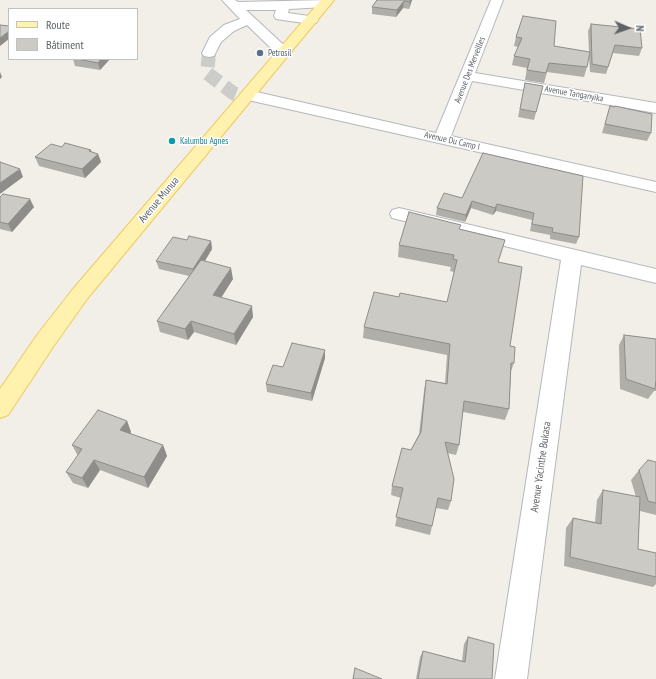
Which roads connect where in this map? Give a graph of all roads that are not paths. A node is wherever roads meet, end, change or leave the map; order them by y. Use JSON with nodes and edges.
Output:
{"nodes":[{"id":1,"x":497,"y":0,"type":"edge"},
{"id":2,"x":327,"y":2,"type":"edge"},
{"id":3,"x":231,"y":3,"type":"edge"},
{"id":4,"x":282,"y":11,"type":"junction"},
{"id":5,"x":311,"y":20,"type":"junction"},
{"id":6,"x":251,"y":22,"type":"junction"},
{"id":7,"x":283,"y":52,"type":"junction"},
{"id":8,"x":210,"y":53,"type":"tunnel mouth"},
{"id":9,"x":468,"y":76,"type":"junction"},
{"id":10,"x":248,"y":95,"type":"junction"},
{"id":11,"x":656,"y":108,"type":"edge"},
{"id":12,"x":442,"y":139,"type":"junction"},
{"id":13,"x":656,"y":187,"type":"edge"},
{"id":14,"x":399,"y":214,"type":"dead end"},
{"id":15,"x":572,"y":256,"type":"junction"},
{"id":16,"x":656,"y":276,"type":"edge"},
{"id":17,"x":0,"y":408,"type":"edge"},
{"id":18,"x":511,"y":679,"type":"edge"}],
"edges":[{"from":1,"to":9,"type":"street","name":"Avenue Des Merveilles"},
{"from":2,"to":4,"type":"street"},
{"from":2,"to":5,"type":"main road","name":"Avenue Munua"},
{"from":3,"to":4,"type":"street"},
{"from":3,"to":6,"type":"street"},
{"from":4,"to":5,"type":"street"},
{"from":4,"to":6,"type":"street"},
{"from":5,"to":7,"type":"main road","name":"Avenue Munua"},
{"from":6,"to":7,"type":"street"},
{"from":6,"to":8,"type":"street"},
{"from":7,"to":10,"type":"main road","name":"Avenue Munua"},
{"from":9,"to":11,"type":"street","name":"Avenue Tanganyika"},
{"from":9,"to":12,"type":"street","name":"Avenue Des Merveilles"},
{"from":10,"to":12,"type":"street","name":"Avenue Du Camp I"},
{"from":10,"to":17,"type":"main road","name":"Avenue Munua"},
{"from":12,"to":13,"type":"street","name":"Avenue Du Camp I"},
{"from":14,"to":15,"type":"street"},
{"from":15,"to":16,"type":"street"},
{"from":15,"to":18,"type":"street","name":"Avenue Yacinthe Bukasa"}]}
